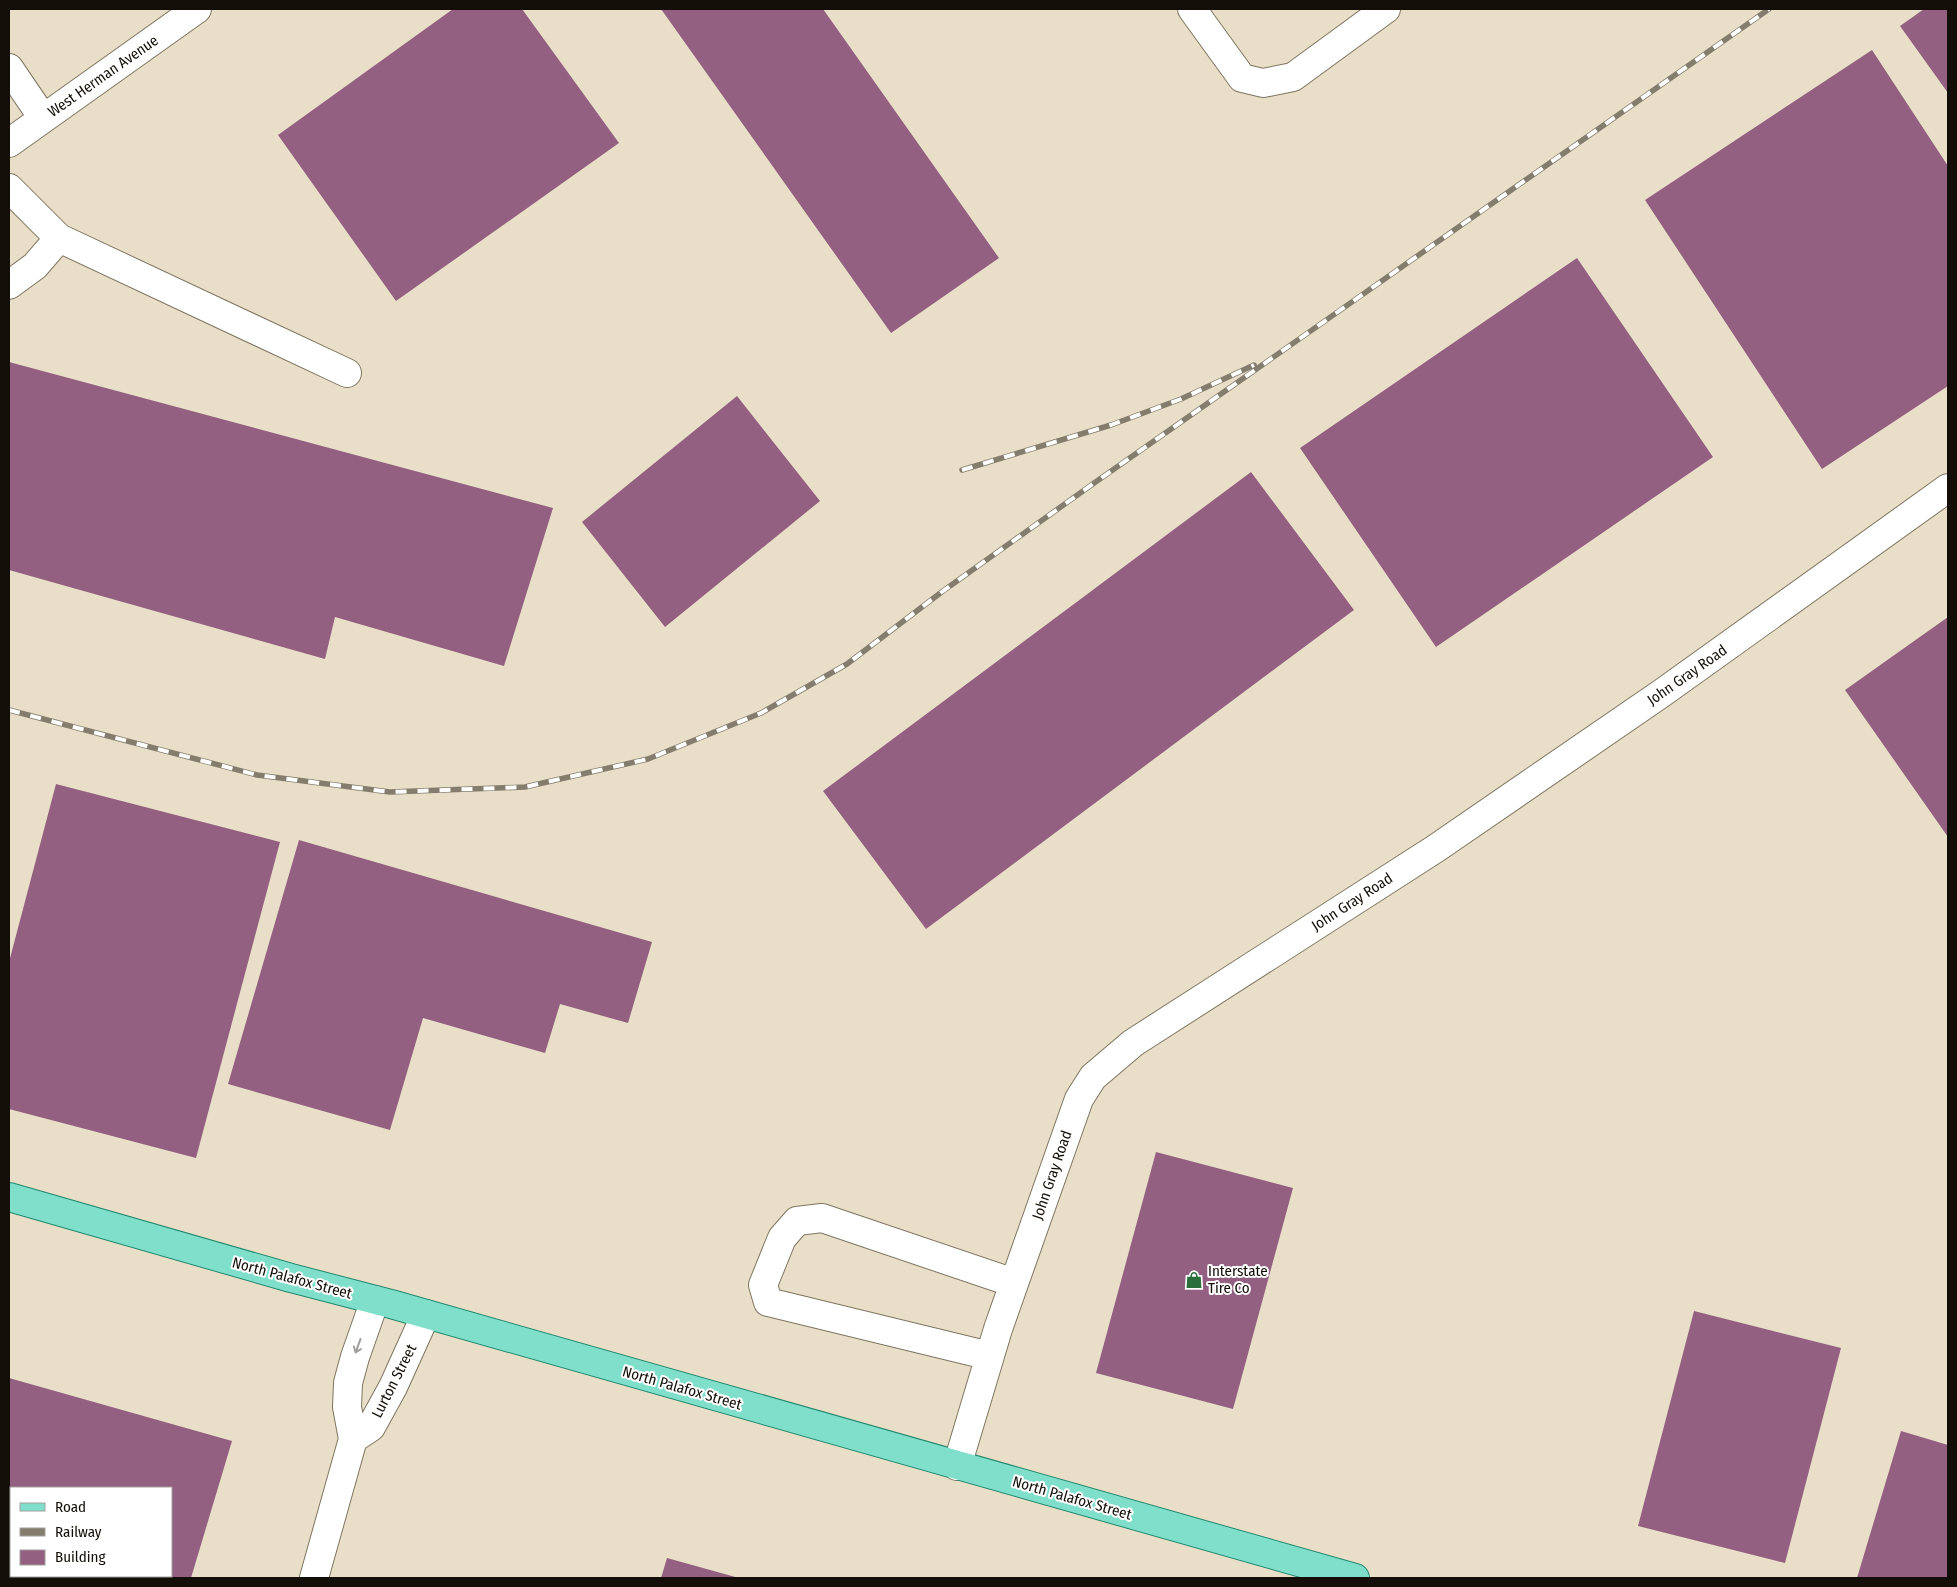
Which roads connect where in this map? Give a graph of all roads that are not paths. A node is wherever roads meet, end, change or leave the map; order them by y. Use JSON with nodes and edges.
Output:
{"nodes":[{"id":1,"x":197,"y":9,"type":"edge"},
{"id":2,"x":1386,"y":9,"type":"edge"},
{"id":3,"x":1198,"y":11,"type":"edge"},
{"id":4,"x":9,"y":68,"type":"edge"},
{"id":5,"x":43,"y":118,"type":"junction"},
{"id":6,"x":9,"y":143,"type":"edge"},
{"id":7,"x":9,"y":188,"type":"edge"},
{"id":8,"x":59,"y":238,"type":"junction"},
{"id":9,"x":9,"y":285,"type":"edge"},
{"id":10,"x":347,"y":373,"type":"dead end"},
{"id":11,"x":1948,"y":488,"type":"edge"},
{"id":12,"x":9,"y":1197,"type":"edge"},
{"id":13,"x":1014,"y":1283,"type":"junction"},
{"id":14,"x":375,"y":1300,"type":"junction"},
{"id":15,"x":426,"y":1314,"type":"junction"},
{"id":16,"x":990,"y":1356,"type":"junction"},
{"id":17,"x":353,"y":1439,"type":"junction"},
{"id":18,"x":957,"y":1466,"type":"junction"},
{"id":19,"x":314,"y":1578,"type":"edge"},
{"id":20,"x":1356,"y":1578,"type":"edge"}],
"edges":[{"from":1,"to":5,"type":"street","name":"West Herman Avenue"},
{"from":2,"to":3,"type":"street"},
{"from":4,"to":5,"type":"street"},
{"from":5,"to":6,"type":"street","name":"West Herman Avenue"},
{"from":7,"to":8,"type":"street"},
{"from":8,"to":9,"type":"street"},
{"from":8,"to":10,"type":"street"},
{"from":11,"to":13,"type":"street","name":"John Gray Road"},
{"from":12,"to":14,"type":"main road","name":"North Palafox Street"},
{"from":13,"to":16,"type":"street","name":"John Gray Road"},
{"from":13,"to":16,"type":"street"},
{"from":14,"to":15,"type":"main road","name":"North Palafox Street"},
{"from":14,"to":17,"type":"street","name":"Lurton Street","one_way":true},
{"from":15,"to":17,"type":"street","name":"Lurton Street"},
{"from":15,"to":18,"type":"main road","name":"North Palafox Street"},
{"from":16,"to":18,"type":"street","name":"John Gray Road"},
{"from":17,"to":19,"type":"street","name":"Lurton Street"},
{"from":18,"to":20,"type":"main road","name":"North Palafox Street"}]}
